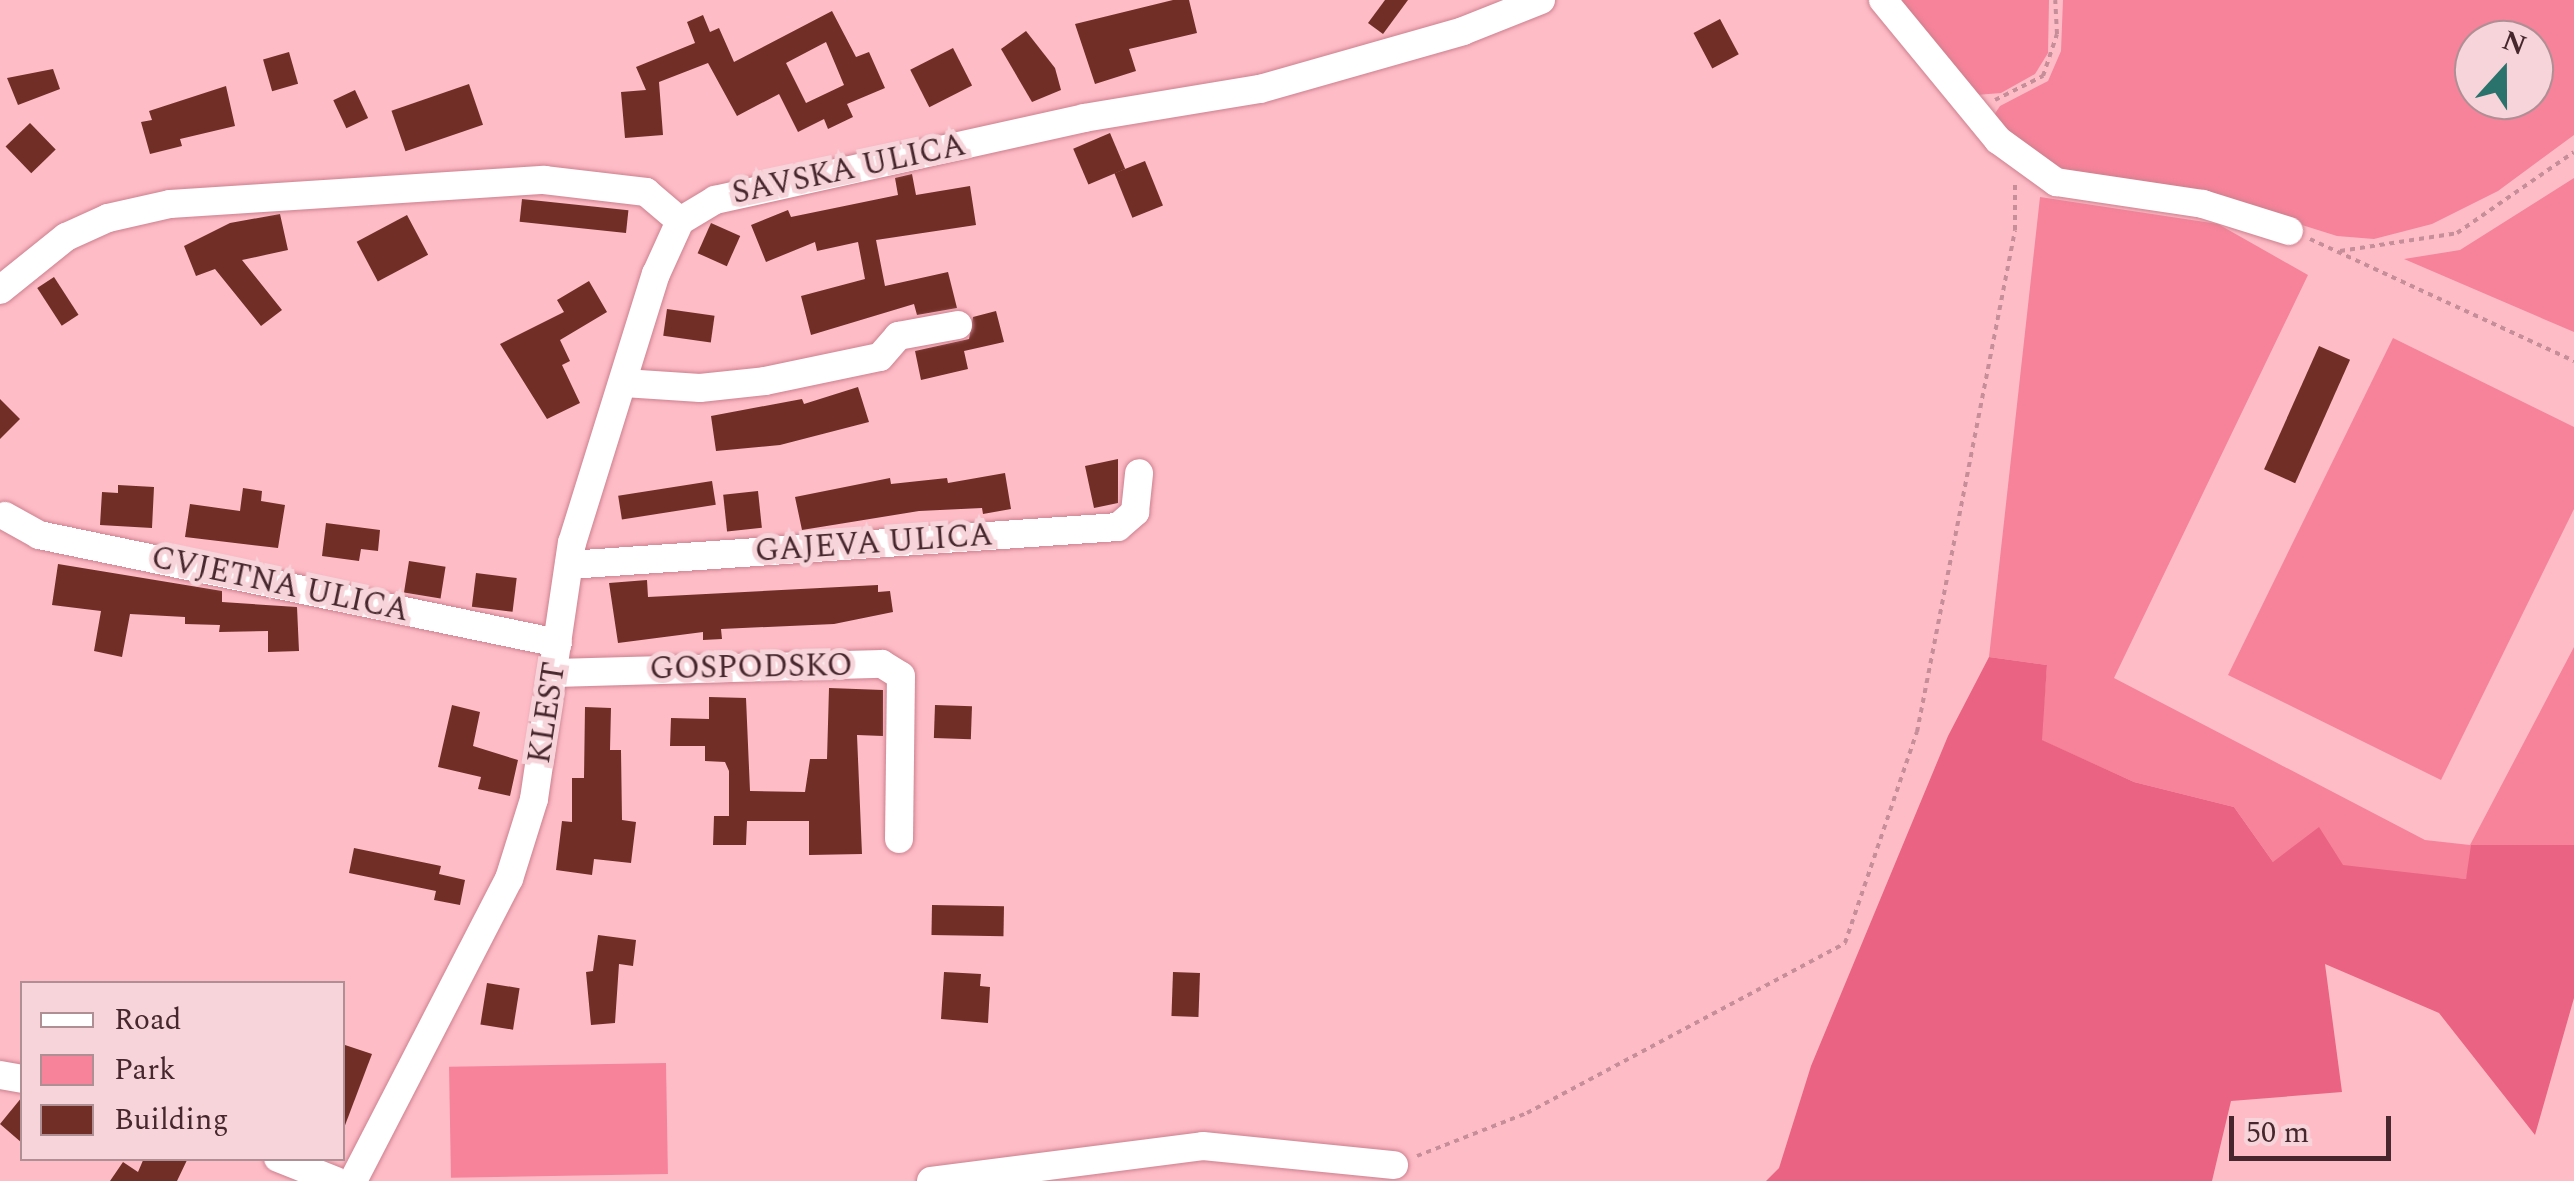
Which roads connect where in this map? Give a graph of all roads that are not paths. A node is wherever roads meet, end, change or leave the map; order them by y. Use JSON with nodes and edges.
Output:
{"nodes":[{"id":1,"x":1541,"y":0,"type":"edge"},
{"id":2,"x":1883,"y":0,"type":"edge"},
{"id":3,"x":680,"y":221,"type":"junction"},
{"id":4,"x":2289,"y":231,"type":"road end"},
{"id":5,"x":0,"y":290,"type":"edge"},
{"id":6,"x":958,"y":325,"type":"dead end"},
{"id":7,"x":624,"y":383,"type":"junction"},
{"id":8,"x":1139,"y":474,"type":"dead end"},
{"id":9,"x":4,"y":516,"type":"dead end"},
{"id":10,"x":569,"y":565,"type":"junction"},
{"id":11,"x":558,"y":643,"type":"junction"},
{"id":12,"x":555,"y":673,"type":"junction"},
{"id":13,"x":899,"y":838,"type":"dead end"},
{"id":14,"x":286,"y":1161,"type":"edge"},
{"id":15,"x":1394,"y":1165,"type":"road end"},
{"id":16,"x":336,"y":1181,"type":"edge"},
{"id":17,"x":353,"y":1181,"type":"edge"},
{"id":18,"x":931,"y":1181,"type":"edge"}],
"edges":[{"from":1,"to":3,"type":"street","name":"SAVSKA ULICA"},
{"from":2,"to":4,"type":"street"},
{"from":3,"to":5,"type":"street"},
{"from":3,"to":7,"type":"street","name":"KLEST"},
{"from":6,"to":7,"type":"street"},
{"from":7,"to":10,"type":"street","name":"KLEST"},
{"from":8,"to":10,"type":"street","name":"GAJEVA ULICA"},
{"from":9,"to":11,"type":"street","name":"CVJETNA ULICA"},
{"from":10,"to":11,"type":"street","name":"KLEST"},
{"from":11,"to":12,"type":"street","name":"KLEST"},
{"from":12,"to":13,"type":"street","name":"GOSPODSKO"},
{"from":12,"to":17,"type":"street","name":"KLEST"},
{"from":14,"to":16,"type":"street"},
{"from":15,"to":18,"type":"street"}]}
